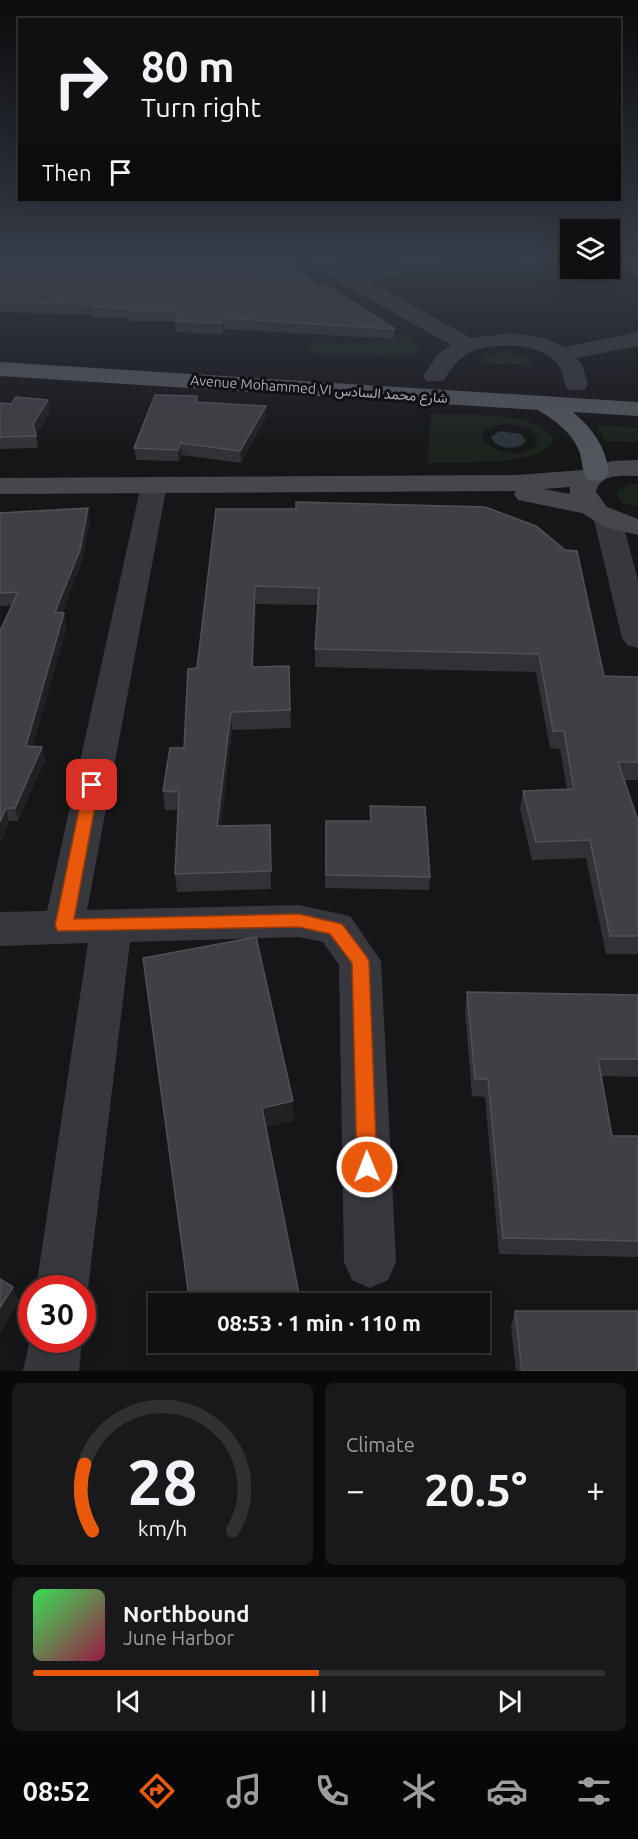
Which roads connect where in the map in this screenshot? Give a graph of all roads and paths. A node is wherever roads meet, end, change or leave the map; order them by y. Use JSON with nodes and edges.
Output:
{"nodes":[{"id":1,"x":427,"y":323,"type":"edge"},
{"id":2,"x":638,"y":339,"type":"edge"},
{"id":3,"x":466,"y":345,"type":"junction"},
{"id":4,"x":0,"y":350,"type":"edge"},
{"id":5,"x":564,"y":354,"type":"junction"},
{"id":6,"x":0,"y":369,"type":"edge"},
{"id":7,"x":435,"y":376,"type":"junction"},
{"id":8,"x":576,"y":385,"type":"junction"},
{"id":9,"x":638,"y":389,"type":"edge"},
{"id":10,"x":494,"y":390,"type":"junction"},
{"id":11,"x":545,"y":404,"type":"junction"},
{"id":12,"x":638,"y":409,"type":"edge"},
{"id":13,"x":638,"y":468,"type":"edge"},
{"id":14,"x":592,"y":476,"type":"junction"},
{"id":15,"x":0,"y":486,"type":"edge"},
{"id":16,"x":152,"y":489,"type":"junction"},
{"id":17,"x":0,"y":494,"type":"edge"},
{"id":18,"x":597,"y":513,"type":"junction"},
{"id":19,"x":638,"y":527,"type":"edge"},
{"id":20,"x":638,"y":638,"type":"edge"},
{"id":21,"x":64,"y":926,"type":"junction"},
{"id":22,"x":111,"y":927,"type":"junction"},
{"id":23,"x":0,"y":929,"type":"edge"},
{"id":24,"x":369,"y":1262,"type":"dead end"},
{"id":25,"x":64,"y":1275,"type":"edge"},
{"id":26,"x":53,"y":1353,"type":"edge"},
{"id":27,"x":51,"y":1371,"type":"edge"}],
"edges":[{"from":1,"to":3,"type":"street"},
{"from":2,"to":5,"type":"street"},
{"from":3,"to":5,"type":"street"},
{"from":3,"to":7,"type":"street"},
{"from":4,"to":7,"type":"main road","name":"Avenue Mohammed VI شارع محمد السادس"},
{"from":5,"to":8,"type":"street"},
{"from":6,"to":10,"type":"main road","name":"Avenue Mohammed VI شارع محمد السادس"},
{"from":7,"to":10,"type":"main road","name":"Avenue Mohammed VI شارع محمد السادس"},
{"from":8,"to":9,"type":"main road","name":"Avenue Mohammed VI شارع محمد السادس"},
{"from":8,"to":10,"type":"main road","name":"Avenue Mohammed VI شارع محمد السادس"},
{"from":10,"to":11,"type":"main road","name":"Avenue Mohammed VI شارع محمد السادس"},
{"from":11,"to":12,"type":"main road","name":"Avenue Mohammed VI شارع محمد السادس"},
{"from":11,"to":14,"type":"main road"},
{"from":13,"to":14,"type":"main road"},
{"from":14,"to":16,"type":"main road"},
{"from":14,"to":18,"type":"main road"},
{"from":15,"to":16,"type":"main road"},
{"from":16,"to":17,"type":"main road"},
{"from":16,"to":18,"type":"main road"},
{"from":16,"to":21,"type":"street"},
{"from":18,"to":19,"type":"main road"},
{"from":18,"to":20,"type":"street"},
{"from":21,"to":22,"type":"street"},
{"from":21,"to":23,"type":"street"},
{"from":22,"to":24,"type":"street"},
{"from":22,"to":25,"type":"street"},
{"from":26,"to":27,"type":"street"}]}
